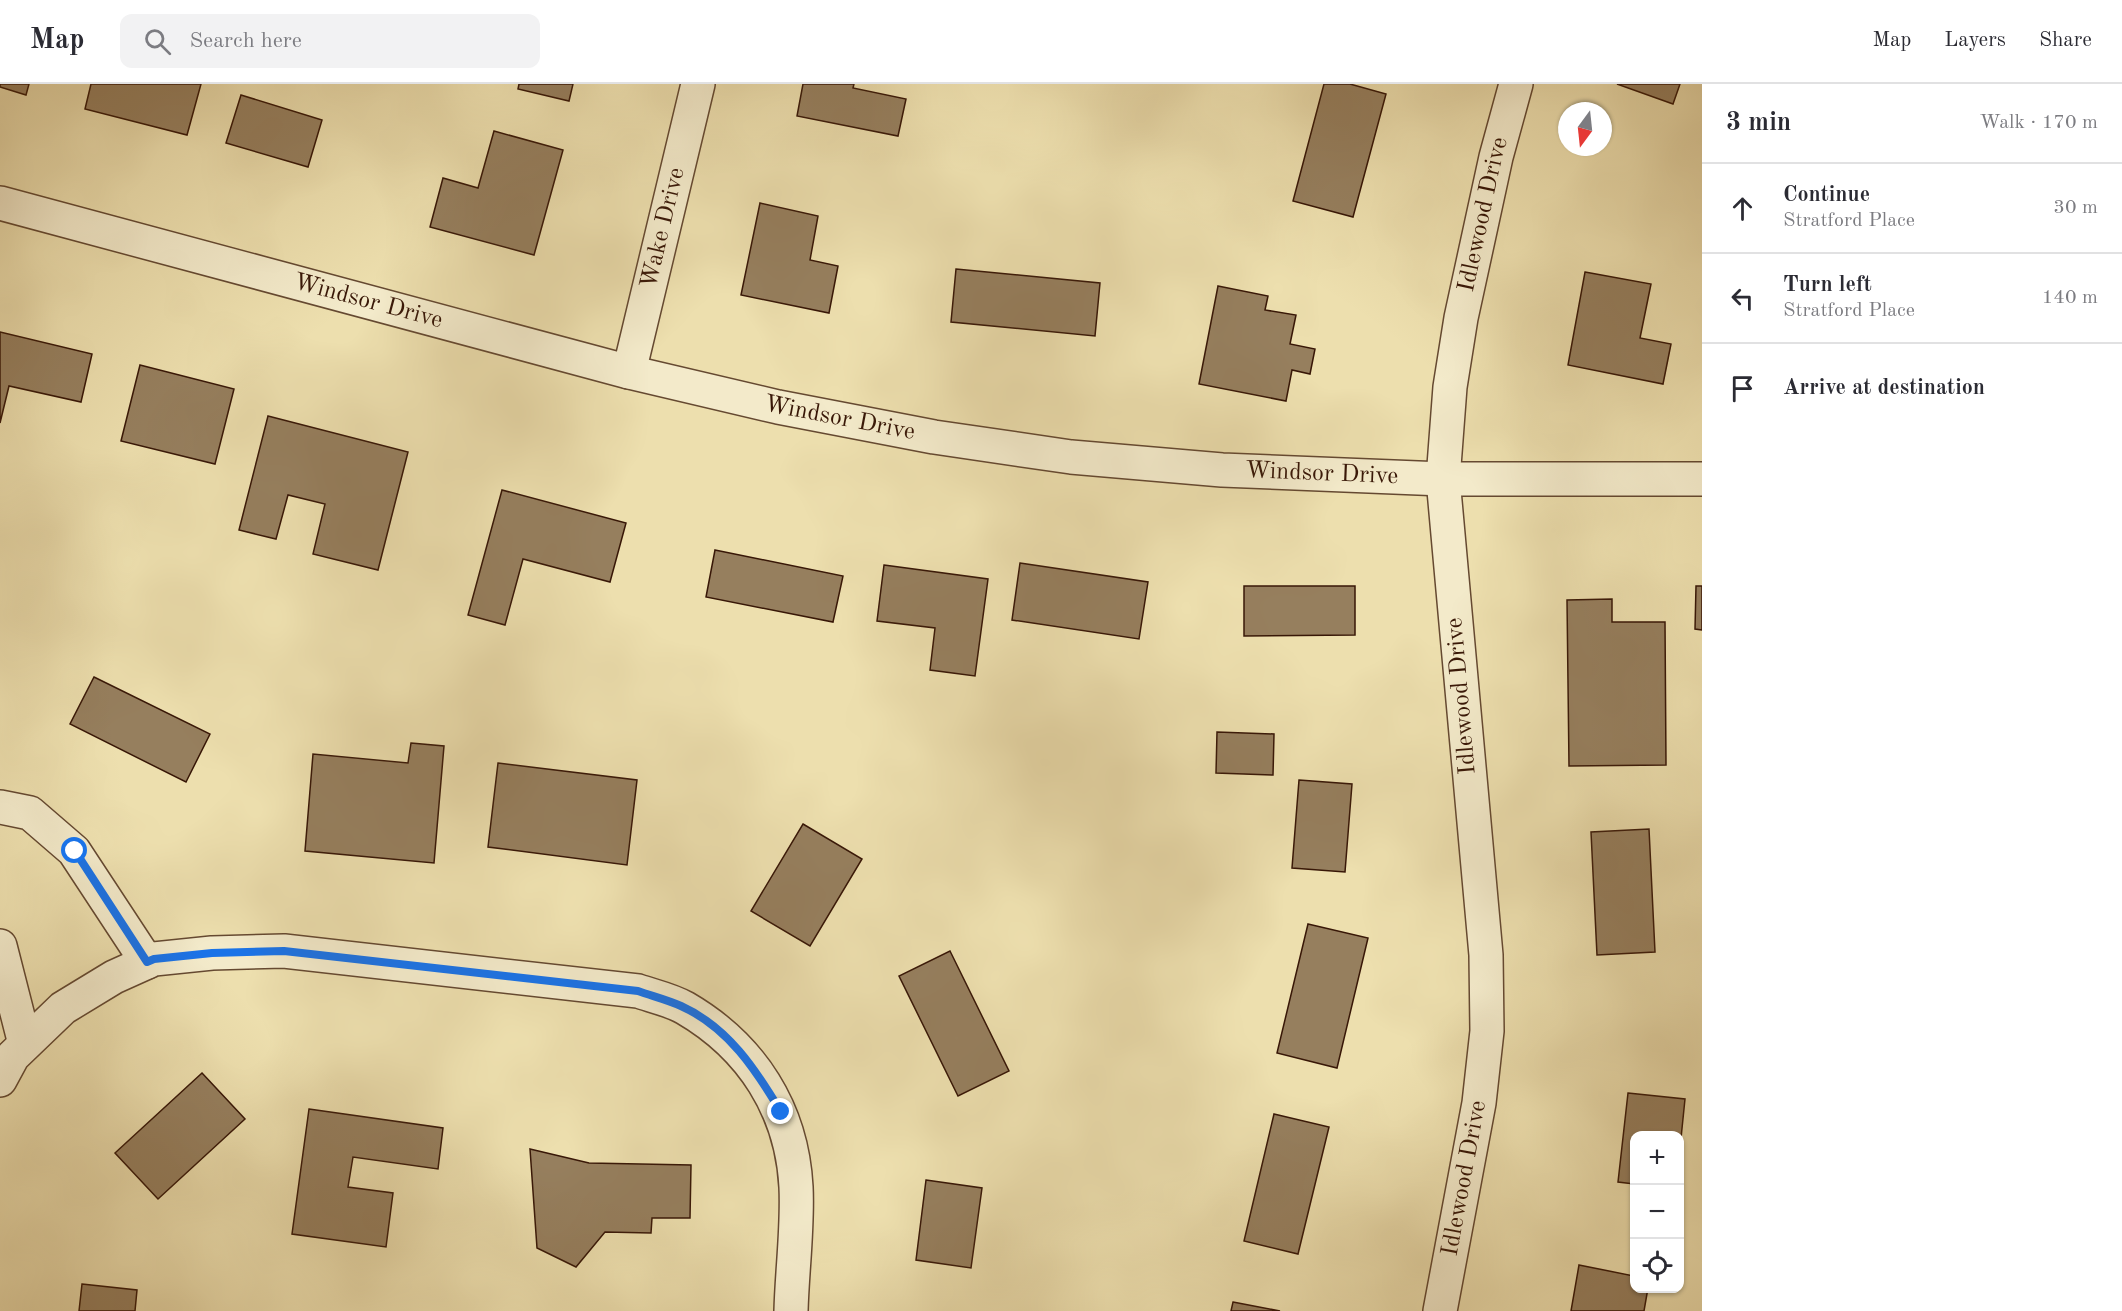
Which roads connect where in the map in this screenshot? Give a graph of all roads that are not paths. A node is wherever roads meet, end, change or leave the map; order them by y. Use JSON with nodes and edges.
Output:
{"nodes":[{"id":1,"x":698,"y":84,"type":"edge"},
{"id":2,"x":1516,"y":84,"type":"edge"},
{"id":3,"x":0,"y":203,"type":"edge"},
{"id":4,"x":629,"y":372,"type":"junction"},
{"id":5,"x":1443,"y":479,"type":"junction"},
{"id":6,"x":1702,"y":479,"type":"edge"},
{"id":7,"x":0,"y":807,"type":"edge"},
{"id":8,"x":0,"y":946,"type":"edge"},
{"id":9,"x":147,"y":962,"type":"junction"},
{"id":10,"x":26,"y":1044,"type":"junction"},
{"id":11,"x":0,"y":1080,"type":"edge"},
{"id":12,"x":791,"y":1311,"type":"edge"},
{"id":13,"x":1440,"y":1311,"type":"edge"}],
"edges":[{"from":1,"to":4,"type":"street","name":"Wake Drive"},
{"from":2,"to":5,"type":"street","name":"Idlewood Drive"},
{"from":3,"to":4,"type":"street","name":"Windsor Drive"},
{"from":4,"to":5,"type":"street","name":"Windsor Drive"},
{"from":5,"to":6,"type":"street","name":"Windsor Drive"},
{"from":5,"to":13,"type":"street","name":"Idlewood Drive"},
{"from":7,"to":9,"type":"street"},
{"from":8,"to":10,"type":"street"},
{"from":9,"to":10,"type":"street"},
{"from":9,"to":12,"type":"street"},
{"from":10,"to":11,"type":"street"}]}
